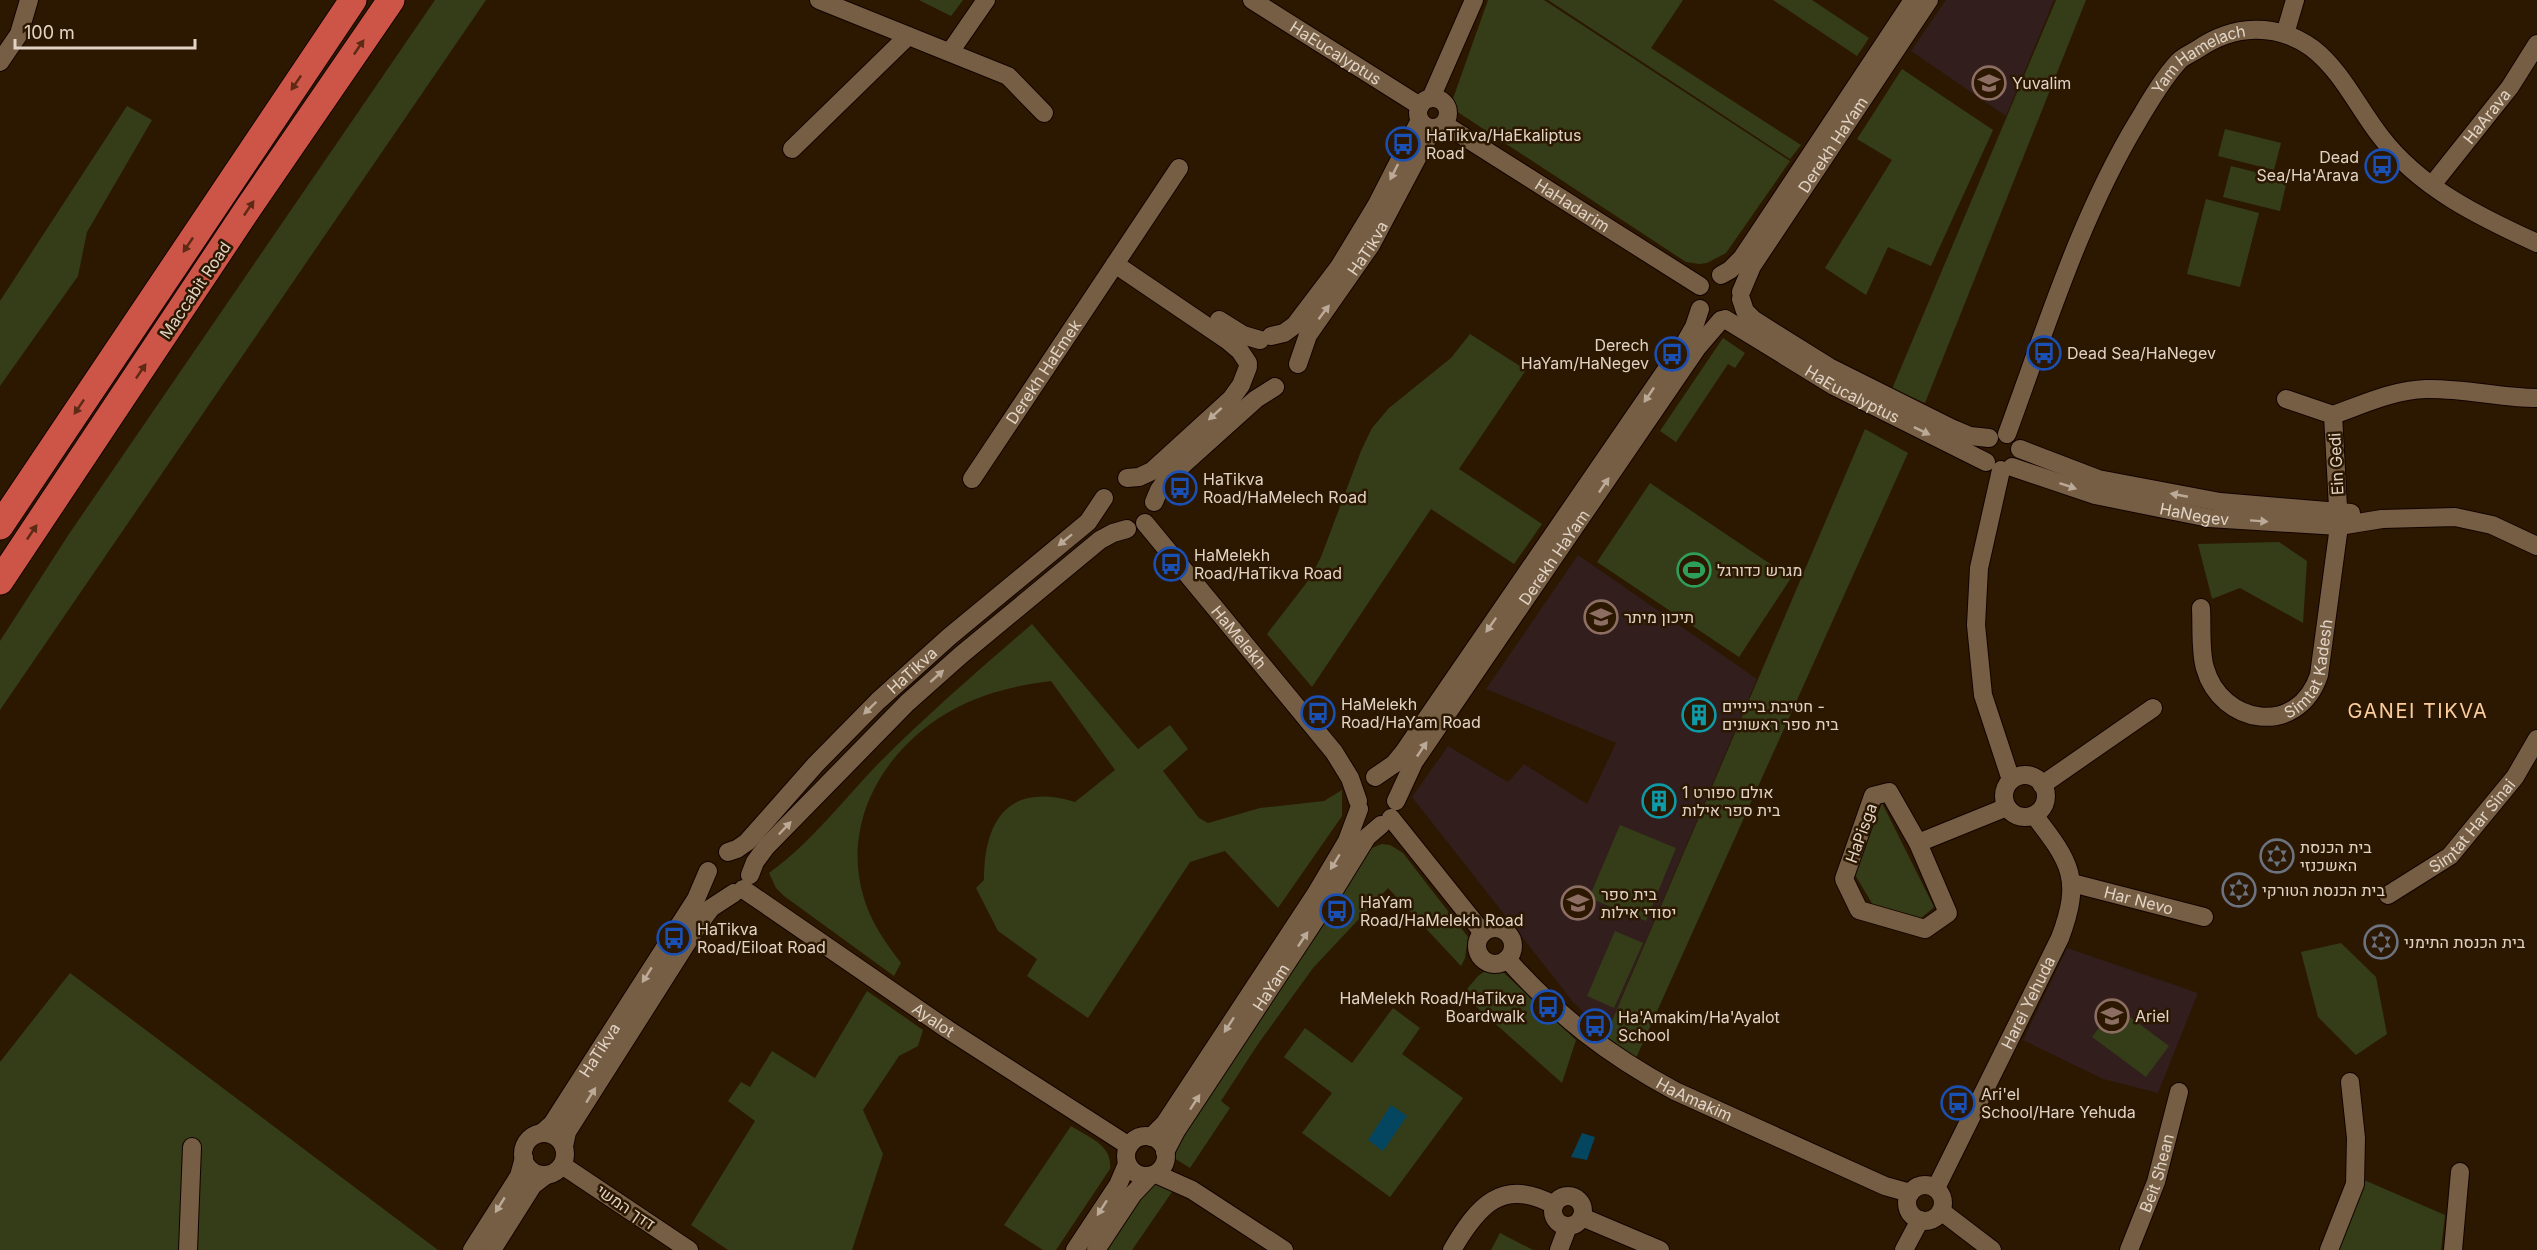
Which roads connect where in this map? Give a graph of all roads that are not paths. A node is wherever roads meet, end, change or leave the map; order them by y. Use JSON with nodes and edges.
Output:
{"nodes":[{"id":1,"x":29,"y":0,"type":"edge"},
{"id":2,"x":353,"y":0,"type":"edge"},
{"id":3,"x":391,"y":0,"type":"edge"},
{"id":4,"x":819,"y":0,"type":"edge"},
{"id":5,"x":986,"y":0,"type":"edge"},
{"id":6,"x":1252,"y":0,"type":"edge"},
{"id":7,"x":1474,"y":0,"type":"edge"},
{"id":8,"x":1913,"y":0,"type":"edge"},
{"id":9,"x":1929,"y":0,"type":"edge"},
{"id":10,"x":2295,"y":0,"type":"edge"},
{"id":11,"x":2285,"y":34,"type":"junction"},
{"id":12,"x":908,"y":36,"type":"junction"},
{"id":13,"x":2537,"y":44,"type":"edge"},
{"id":14,"x":950,"y":52,"type":"junction"},
{"id":15,"x":0,"y":62,"type":"edge"},
{"id":16,"x":1044,"y":113,"type":"dead end"},
{"id":17,"x":1432,"y":113,"type":"junction"},
{"id":18,"x":792,"y":149,"type":"dead end"},
{"id":19,"x":1179,"y":168,"type":"dead end"},
{"id":20,"x":2432,"y":185,"type":"junction"},
{"id":21,"x":2537,"y":243,"type":"edge"},
{"id":22,"x":1119,"y":259,"type":"junction"},
{"id":23,"x":1721,"y":275,"type":"junction"},
{"id":24,"x":1700,"y":286,"type":"junction"},
{"id":25,"x":1741,"y":296,"type":"junction"},
{"id":26,"x":1700,"y":309,"type":"junction"},
{"id":27,"x":1723,"y":319,"type":"junction"},
{"id":28,"x":1266,"y":338,"type":"junction"},
{"id":29,"x":1298,"y":363,"type":"junction"},
{"id":30,"x":1248,"y":365,"type":"junction"},
{"id":31,"x":1275,"y":387,"type":"junction"},
{"id":32,"x":2537,"y":398,"type":"edge"},
{"id":33,"x":2286,"y":399,"type":"dead end"},
{"id":34,"x":2333,"y":415,"type":"junction"},
{"id":35,"x":2007,"y":434,"type":"junction"},
{"id":36,"x":1989,"y":438,"type":"junction"},
{"id":37,"x":2020,"y":449,"type":"junction"},
{"id":38,"x":2000,"y":466,"type":"junction"},
{"id":39,"x":1127,"y":478,"type":"junction"},
{"id":40,"x":972,"y":479,"type":"dead end"},
{"id":41,"x":1104,"y":498,"type":"junction"},
{"id":42,"x":1154,"y":502,"type":"junction"},
{"id":43,"x":2339,"y":518,"type":"junction"},
{"id":44,"x":1145,"y":523,"type":"junction"},
{"id":45,"x":0,"y":526,"type":"edge"},
{"id":46,"x":1127,"y":529,"type":"junction"},
{"id":47,"x":2537,"y":546,"type":"edge"},
{"id":48,"x":0,"y":581,"type":"edge"},
{"id":49,"x":2201,"y":608,"type":"dead end"},
{"id":50,"x":2153,"y":708,"type":"dead end"},
{"id":51,"x":2537,"y":739,"type":"edge"},
{"id":52,"x":1334,"y":752,"type":"junction"},
{"id":53,"x":1373,"y":778,"type":"junction"},
{"id":54,"x":2011,"y":780,"type":"junction"},
{"id":55,"x":2042,"y":785,"type":"junction"},
{"id":56,"x":1358,"y":805,"type":"junction"},
{"id":57,"x":2007,"y":807,"type":"junction"},
{"id":58,"x":1389,"y":814,"type":"junction"},
{"id":59,"x":2034,"y":815,"type":"junction"},
{"id":60,"x":1918,"y":843,"type":"junction"},
{"id":61,"x":728,"y":852,"type":"junction"},
{"id":62,"x":708,"y":871,"type":"junction"},
{"id":63,"x":2072,"y":883,"type":"junction"},
{"id":64,"x":742,"y":886,"type":"junction"},
{"id":65,"x":2388,"y":894,"type":"dead end"},
{"id":66,"x":2204,"y":917,"type":"dead end"},
{"id":67,"x":2349,"y":1082,"type":"dead end"},
{"id":68,"x":2179,"y":1092,"type":"dead end"},
{"id":69,"x":543,"y":1132,"type":"junction"},
{"id":70,"x":1150,"y":1137,"type":"junction"},
{"id":71,"x":564,"y":1146,"type":"junction"},
{"id":72,"x":192,"y":1147,"type":"dead end"},
{"id":73,"x":1166,"y":1153,"type":"junction"},
{"id":74,"x":1128,"y":1155,"type":"junction"},
{"id":75,"x":524,"y":1158,"type":"junction"},
{"id":76,"x":562,"y":1165,"type":"junction"},
{"id":77,"x":2460,"y":1172,"type":"dead end"},
{"id":78,"x":546,"y":1175,"type":"junction"},
{"id":79,"x":1153,"y":1175,"type":"junction"},
{"id":80,"x":1936,"y":1188,"type":"junction"},
{"id":81,"x":1192,"y":1190,"type":"junction"},
{"id":82,"x":1910,"y":1193,"type":"junction"},
{"id":83,"x":1554,"y":1205,"type":"junction"},
{"id":84,"x":1941,"y":1211,"type":"junction"},
{"id":85,"x":1920,"y":1221,"type":"junction"},
{"id":86,"x":1575,"y":1222,"type":"junction"},
{"id":87,"x":188,"y":1250,"type":"edge"},
{"id":88,"x":472,"y":1250,"type":"edge"},
{"id":89,"x":492,"y":1250,"type":"edge"},
{"id":90,"x":689,"y":1250,"type":"edge"},
{"id":91,"x":1075,"y":1250,"type":"edge"},
{"id":92,"x":1096,"y":1250,"type":"edge"},
{"id":93,"x":1284,"y":1250,"type":"edge"},
{"id":94,"x":1452,"y":1250,"type":"edge"},
{"id":95,"x":1559,"y":1250,"type":"edge"},
{"id":96,"x":1660,"y":1250,"type":"edge"},
{"id":97,"x":1904,"y":1250,"type":"edge"},
{"id":98,"x":1992,"y":1250,"type":"edge"},
{"id":99,"x":2129,"y":1250,"type":"edge"},
{"id":100,"x":2330,"y":1250,"type":"edge"},
{"id":101,"x":2453,"y":1250,"type":"edge"}],
"edges":[{"from":1,"to":15,"type":"street"},
{"from":2,"to":45,"type":"highway","name":"Maccabit Road","one_way":true},
{"from":48,"to":3,"type":"highway","name":"Maccabit Road","one_way":true},
{"from":4,"to":12,"type":"street"},
{"from":5,"to":14,"type":"street"},
{"from":6,"to":17,"type":"street","name":"HaEucalyptus"},
{"from":7,"to":17,"type":"street"},
{"from":8,"to":23,"type":"street","name":"Derekh HaYam"},
{"from":9,"to":25,"type":"street","name":"Derekh HaYam"},
{"from":10,"to":11,"type":"street"},
{"from":11,"to":20,"type":"street","name":"Yam Hamelach"},
{"from":11,"to":35,"type":"street","name":"Yam Hamelach"},
{"from":12,"to":14,"type":"street"},
{"from":12,"to":18,"type":"street"},
{"from":13,"to":20,"type":"street","name":"HaArava"},
{"from":14,"to":16,"type":"street"},
{"from":17,"to":24,"type":"street","name":"HaHadarim"},
{"from":17,"to":28,"type":"street","name":"HaTikva","one_way":true},
{"from":29,"to":17,"type":"street","name":"HaTikva","one_way":true},
{"from":19,"to":22,"type":"street","name":"Derekh HaEmek"},
{"from":20,"to":21,"type":"street","name":"Yam Hamelach"},
{"from":22,"to":28,"type":"street"},
{"from":22,"to":30,"type":"street"},
{"from":22,"to":40,"type":"street","name":"Derekh HaEmek"},
{"from":23,"to":24,"type":"street"},
{"from":23,"to":25,"type":"street"},
{"from":24,"to":26,"type":"street"},
{"from":25,"to":27,"type":"street"},
{"from":25,"to":36,"type":"street","name":"HaEucalyptus"},
{"from":26,"to":27,"type":"street"},
{"from":26,"to":53,"type":"street","name":"Derekh HaYam","one_way":true},
{"from":27,"to":38,"type":"street","name":"HaEucalyptus","one_way":true},
{"from":58,"to":27,"type":"street","name":"Derekh HaYam","one_way":true},
{"from":28,"to":29,"type":"street"},
{"from":28,"to":30,"type":"street"},
{"from":29,"to":31,"type":"street"},
{"from":30,"to":31,"type":"street"},
{"from":30,"to":39,"type":"street","one_way":true},
{"from":31,"to":42,"type":"street"},
{"from":32,"to":34,"type":"street"},
{"from":33,"to":34,"type":"street","name":"Ein Gedi"},
{"from":34,"to":43,"type":"street","name":"Ein Gedi"},
{"from":35,"to":36,"type":"street"},
{"from":35,"to":37,"type":"street"},
{"from":36,"to":38,"type":"street"},
{"from":37,"to":38,"type":"street"},
{"from":43,"to":37,"type":"street","name":"HaNegev","one_way":true},
{"from":38,"to":43,"type":"street","name":"HaNegev","one_way":true},
{"from":38,"to":54,"type":"street"},
{"from":39,"to":41,"type":"street"},
{"from":39,"to":42,"type":"street"},
{"from":41,"to":46,"type":"street"},
{"from":41,"to":61,"type":"street","name":"HaTikva","one_way":true},
{"from":42,"to":44,"type":"street"},
{"from":43,"to":47,"type":"street","name":"HaNegev"},
{"from":43,"to":49,"type":"street","name":"Simtat Kadesh"},
{"from":44,"to":46,"type":"street"},
{"from":44,"to":52,"type":"street","name":"HaMelekh"},
{"from":64,"to":46,"type":"street","name":"HaTikva","one_way":true},
{"from":50,"to":55,"type":"street"},
{"from":51,"to":65,"type":"street","name":"Simtat Har Sinai"},
{"from":52,"to":53,"type":"street","name":"HaMelekh"},
{"from":52,"to":56,"type":"street","name":"HaMelekh"},
{"from":53,"to":56,"type":"street"},
{"from":53,"to":58,"type":"street"},
{"from":54,"to":55,"type":"street"},
{"from":54,"to":57,"type":"street"},
{"from":55,"to":59,"type":"street"},
{"from":56,"to":58,"type":"street"},
{"from":56,"to":70,"type":"street","name":"HaYam","one_way":true},
{"from":57,"to":59,"type":"street"},
{"from":57,"to":60,"type":"street"},
{"from":73,"to":58,"type":"street","name":"HaYam","one_way":true},
{"from":58,"to":82,"type":"street","name":"HaAmakim"},
{"from":59,"to":63,"type":"street","name":"Harei Yehuda"},
{"from":60,"to":60,"type":"street","name":"HaPisga"},
{"from":61,"to":62,"type":"street"},
{"from":61,"to":64,"type":"street"},
{"from":62,"to":64,"type":"street"},
{"from":62,"to":69,"type":"street","name":"HaTikva","one_way":true},
{"from":63,"to":66,"type":"street","name":"Har Nevo"},
{"from":63,"to":80,"type":"street","name":"Harei Yehuda"},
{"from":71,"to":64,"type":"street","name":"HaTikva","one_way":true},
{"from":64,"to":74,"type":"street","name":"Ayalot"},
{"from":67,"to":100,"type":"street"},
{"from":68,"to":99,"type":"street","name":"Beit Shean"},
{"from":69,"to":71,"type":"street"},
{"from":69,"to":75,"type":"street"},
{"from":70,"to":73,"type":"street"},
{"from":70,"to":74,"type":"street"},
{"from":71,"to":76,"type":"street"},
{"from":72,"to":87,"type":"street"},
{"from":73,"to":79,"type":"street"},
{"from":73,"to":81,"type":"street"},
{"from":74,"to":79,"type":"street"},
{"from":74,"to":91,"type":"street","one_way":true},
{"from":75,"to":78,"type":"street"},
{"from":75,"to":88,"type":"street","one_way":true},
{"from":76,"to":78,"type":"street"},
{"from":76,"to":90,"type":"street","name":"דדך המשי"},
{"from":77,"to":101,"type":"street"},
{"from":78,"to":89,"type":"street"},
{"from":79,"to":81,"type":"street"},
{"from":79,"to":92,"type":"street"},
{"from":80,"to":82,"type":"street"},
{"from":80,"to":84,"type":"street"},
{"from":81,"to":93,"type":"street"},
{"from":82,"to":85,"type":"street"},
{"from":83,"to":86,"type":"street"},
{"from":83,"to":86,"type":"street"},
{"from":83,"to":94,"type":"street"},
{"from":84,"to":85,"type":"street"},
{"from":84,"to":98,"type":"street"},
{"from":85,"to":97,"type":"street"},
{"from":86,"to":95,"type":"street"},
{"from":86,"to":96,"type":"street"}]}
